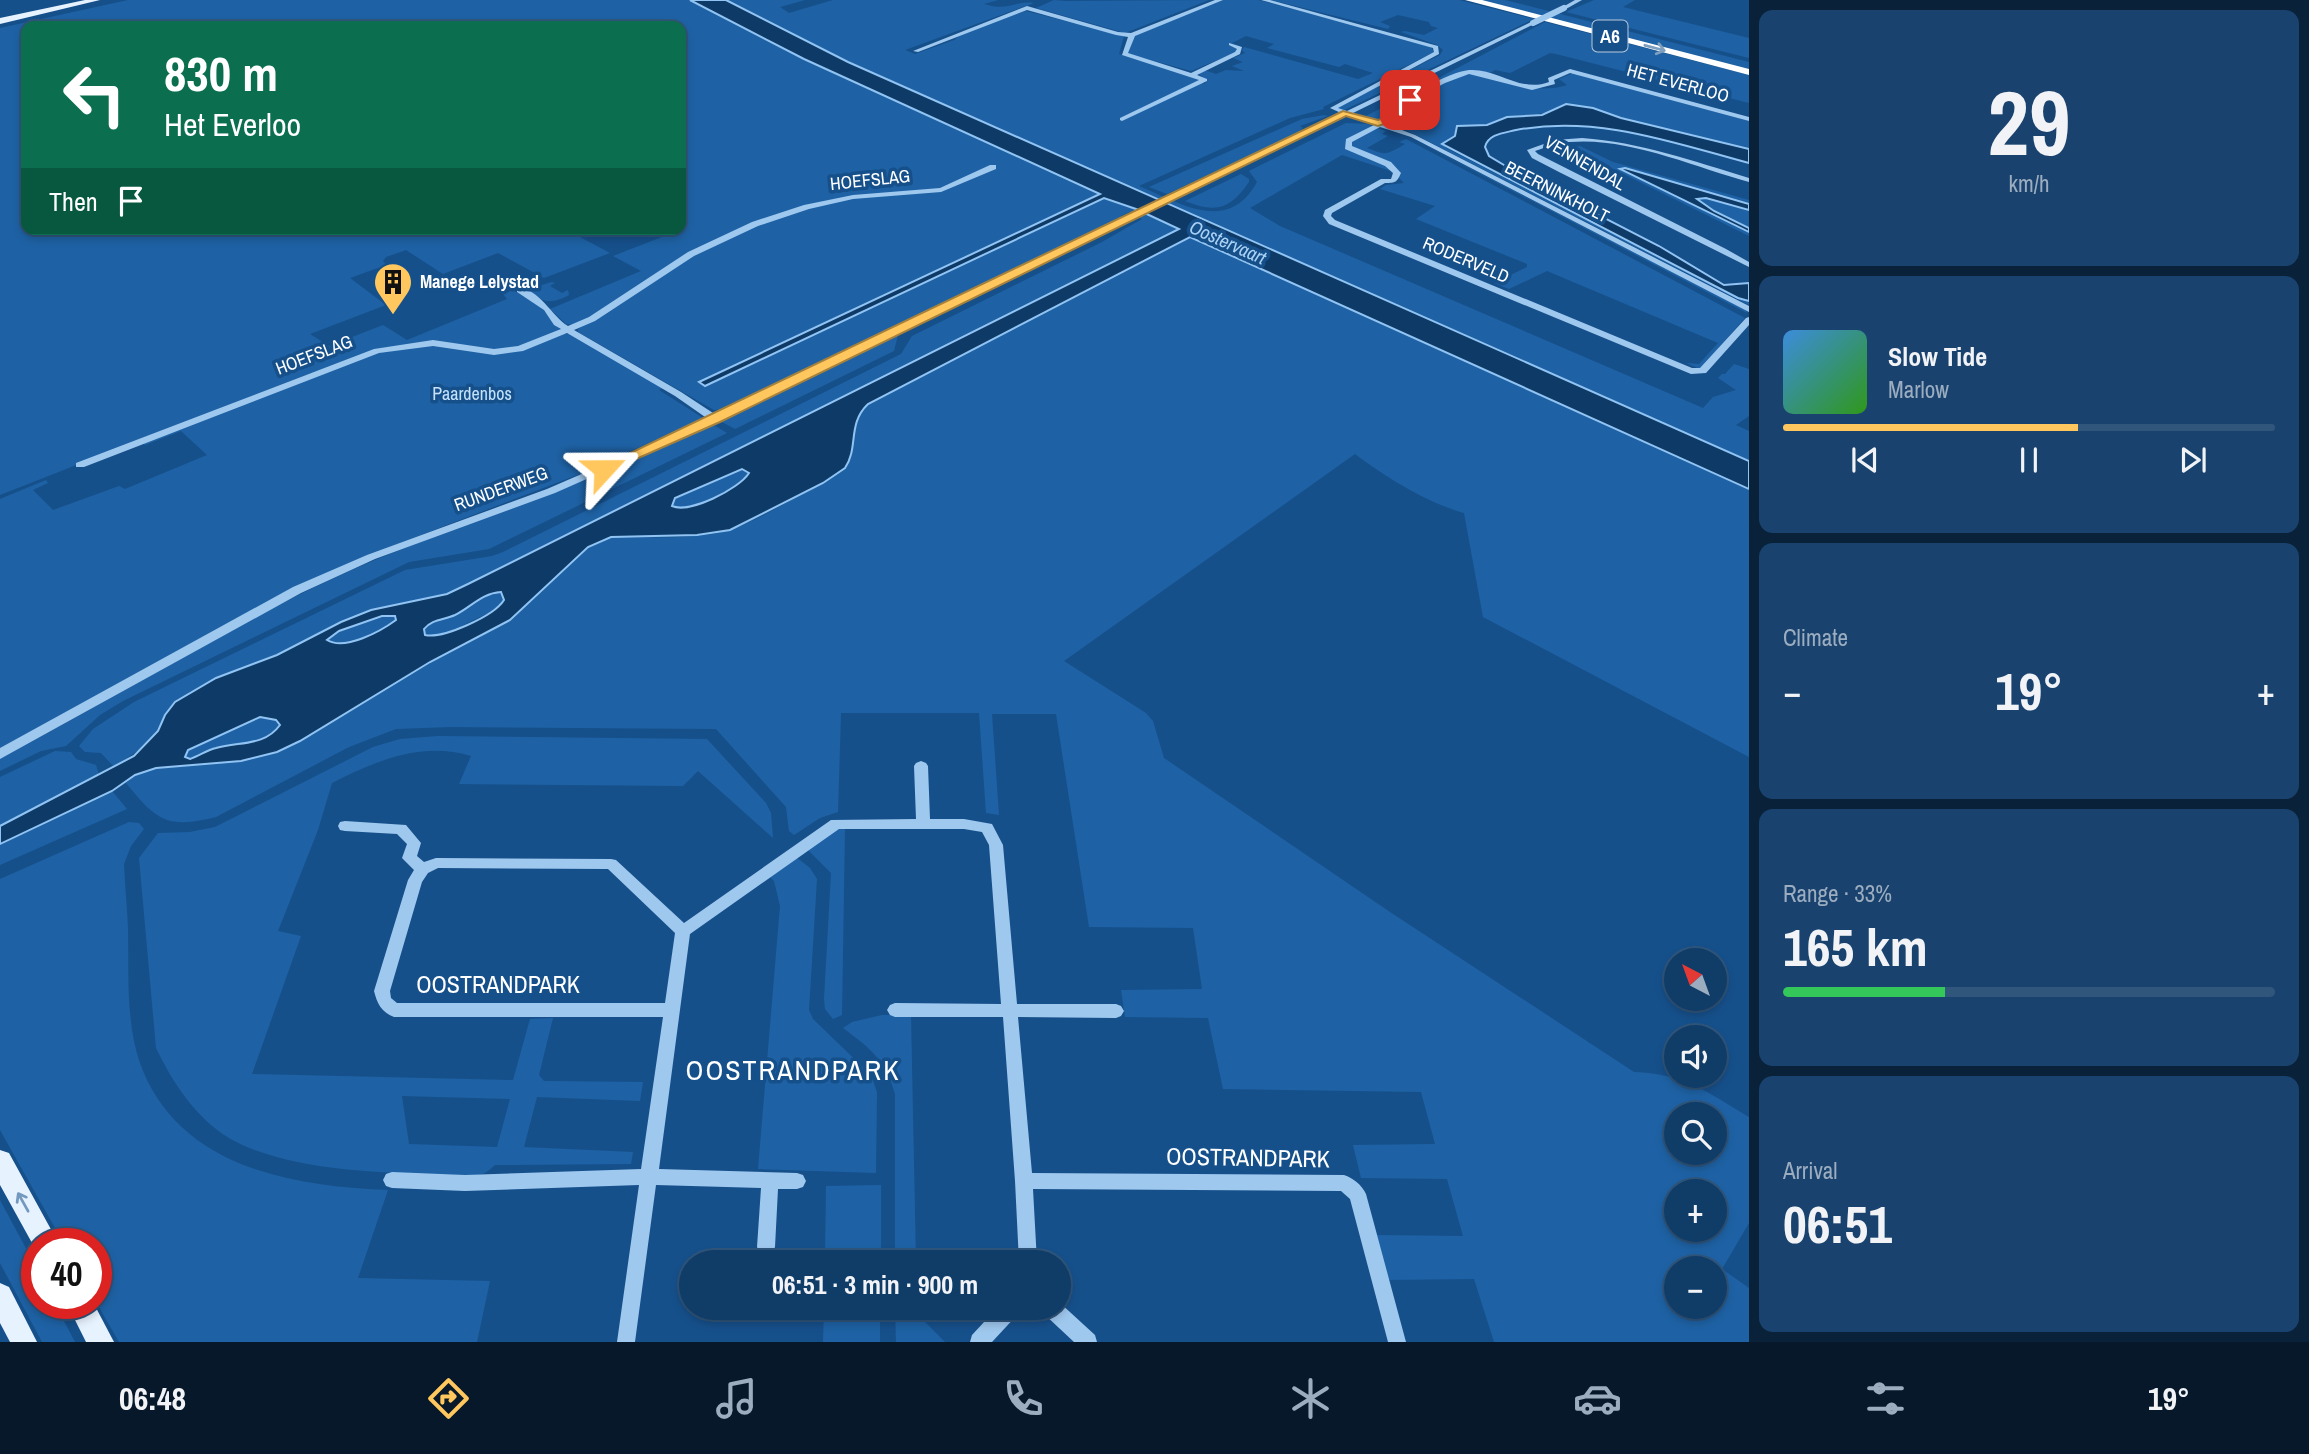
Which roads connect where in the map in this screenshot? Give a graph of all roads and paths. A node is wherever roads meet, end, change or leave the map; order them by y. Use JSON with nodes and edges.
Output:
{"nodes":[{"id":1,"x":96,"y":0,"type":"edge"},
{"id":2,"x":1220,"y":0,"type":"edge"},
{"id":3,"x":1264,"y":0,"type":"edge"},
{"id":4,"x":1470,"y":0,"type":"edge"},
{"id":5,"x":1511,"y":0,"type":"edge"},
{"id":6,"x":1578,"y":0,"type":"edge"},
{"id":7,"x":0,"y":21,"type":"edge"},
{"id":8,"x":1132,"y":35,"type":"junction"},
{"id":9,"x":1231,"y":44,"type":"dead end"},
{"id":10,"x":916,"y":51,"type":"dead end"},
{"id":11,"x":1749,"y":60,"type":"edge"},
{"id":12,"x":1749,"y":72,"type":"edge"},
{"id":13,"x":1192,"y":75,"type":"junction"},
{"id":14,"x":1346,"y":113,"type":"junction"},
{"id":15,"x":1122,"y":119,"type":"dead end"},
{"id":16,"x":1749,"y":119,"type":"edge"},
{"id":17,"x":1378,"y":123,"type":"junction"},
{"id":18,"x":993,"y":167,"type":"dead end"},
{"id":19,"x":1749,"y":180,"type":"edge"},
{"id":20,"x":1749,"y":265,"type":"edge"},
{"id":21,"x":520,"y":290,"type":"dead end"},
{"id":22,"x":1749,"y":309,"type":"edge"},
{"id":23,"x":1749,"y":320,"type":"edge"},
{"id":24,"x":569,"y":330,"type":"junction"},
{"id":25,"x":715,"y":419,"type":"junction"},
{"id":26,"x":80,"y":465,"type":"dead end"},
{"id":27,"x":3,"y":752,"type":"edge"},
{"id":28,"x":921,"y":766,"type":"dead end"},
{"id":29,"x":923,"y":824,"type":"junction"},
{"id":30,"x":345,"y":826,"type":"dead end"},
{"id":31,"x":423,"y":869,"type":"junction"},
{"id":32,"x":683,"y":931,"type":"junction"},
{"id":33,"x":670,"y":1010,"type":"junction"},
{"id":34,"x":895,"y":1010,"type":"dead end"},
{"id":35,"x":1009,"y":1011,"type":"junction"},
{"id":36,"x":1116,"y":1011,"type":"dead end"},
{"id":37,"x":0,"y":1161,"type":"edge"},
{"id":38,"x":648,"y":1177,"type":"junction"},
{"id":39,"x":393,"y":1180,"type":"dead end"},
{"id":40,"x":797,"y":1181,"type":"dead end"},
{"id":41,"x":1024,"y":1181,"type":"junction"},
{"id":42,"x":770,"y":1182,"type":"junction"},
{"id":43,"x":37,"y":1228,"type":"edge"},
{"id":44,"x":766,"y":1247,"type":"dead end"},
{"id":45,"x":1027,"y":1250,"type":"edge"},
{"id":46,"x":0,"y":1296,"type":"edge"},
{"id":47,"x":88,"y":1319,"type":"edge"},
{"id":48,"x":999,"y":1320,"type":"edge"},
{"id":49,"x":1065,"y":1320,"type":"edge"},
{"id":50,"x":24,"y":1342,"type":"edge"},
{"id":51,"x":101,"y":1342,"type":"edge"},
{"id":52,"x":626,"y":1342,"type":"edge"},
{"id":53,"x":979,"y":1342,"type":"edge"},
{"id":54,"x":1088,"y":1342,"type":"edge"},
{"id":55,"x":1397,"y":1342,"type":"edge"}],
"edges":[{"from":1,"to":7,"type":"main road"},
{"from":2,"to":8,"type":"street"},
{"from":3,"to":14,"type":"street"},
{"from":4,"to":12,"type":"highway","number":"A6","one_way":true},
{"from":5,"to":11,"type":"highway","number":"A6"},
{"from":6,"to":14,"type":"street","name":"RUNDERWEG","bridge":true},
{"from":8,"to":10,"type":"street"},
{"from":8,"to":13,"type":"street"},
{"from":9,"to":13,"type":"street"},
{"from":13,"to":15,"type":"street"},
{"from":14,"to":17,"type":"street","name":"BEERNINKHOLT"},
{"from":14,"to":25,"type":"street","name":"RUNDERWEG"},
{"from":16,"to":17,"type":"street","name":"HET EVERLOO"},
{"from":17,"to":22,"type":"street","name":"BEERNINKHOLT"},
{"from":17,"to":23,"type":"street","name":"RODERVELD"},
{"from":18,"to":24,"type":"street","name":"HOEFSLAG"},
{"from":19,"to":20,"type":"street","name":"VENNENDAL"},
{"from":21,"to":24,"type":"street"},
{"from":24,"to":25,"type":"street"},
{"from":24,"to":26,"type":"street","name":"HOEFSLAG"},
{"from":25,"to":27,"type":"street","name":"RUNDERWEG"},
{"from":28,"to":29,"type":"street"},
{"from":29,"to":32,"type":"street"},
{"from":29,"to":35,"type":"street"},
{"from":30,"to":31,"type":"street"},
{"from":31,"to":32,"type":"street"},
{"from":31,"to":33,"type":"street","name":"OOSTRANDPARK"},
{"from":32,"to":33,"type":"street"},
{"from":33,"to":38,"type":"street"},
{"from":34,"to":35,"type":"street"},
{"from":35,"to":36,"type":"street"},
{"from":35,"to":41,"type":"street"},
{"from":43,"to":37,"type":"main road","one_way":true},
{"from":38,"to":39,"type":"street"},
{"from":38,"to":42,"type":"street"},
{"from":38,"to":52,"type":"street"},
{"from":40,"to":42,"type":"street"},
{"from":41,"to":45,"type":"street"},
{"from":41,"to":55,"type":"street","name":"OOSTRANDPARK"},
{"from":42,"to":44,"type":"street"},
{"from":46,"to":50,"type":"main road"},
{"from":47,"to":51,"type":"main road"},
{"from":48,"to":53,"type":"street"},
{"from":49,"to":54,"type":"street"}]}
